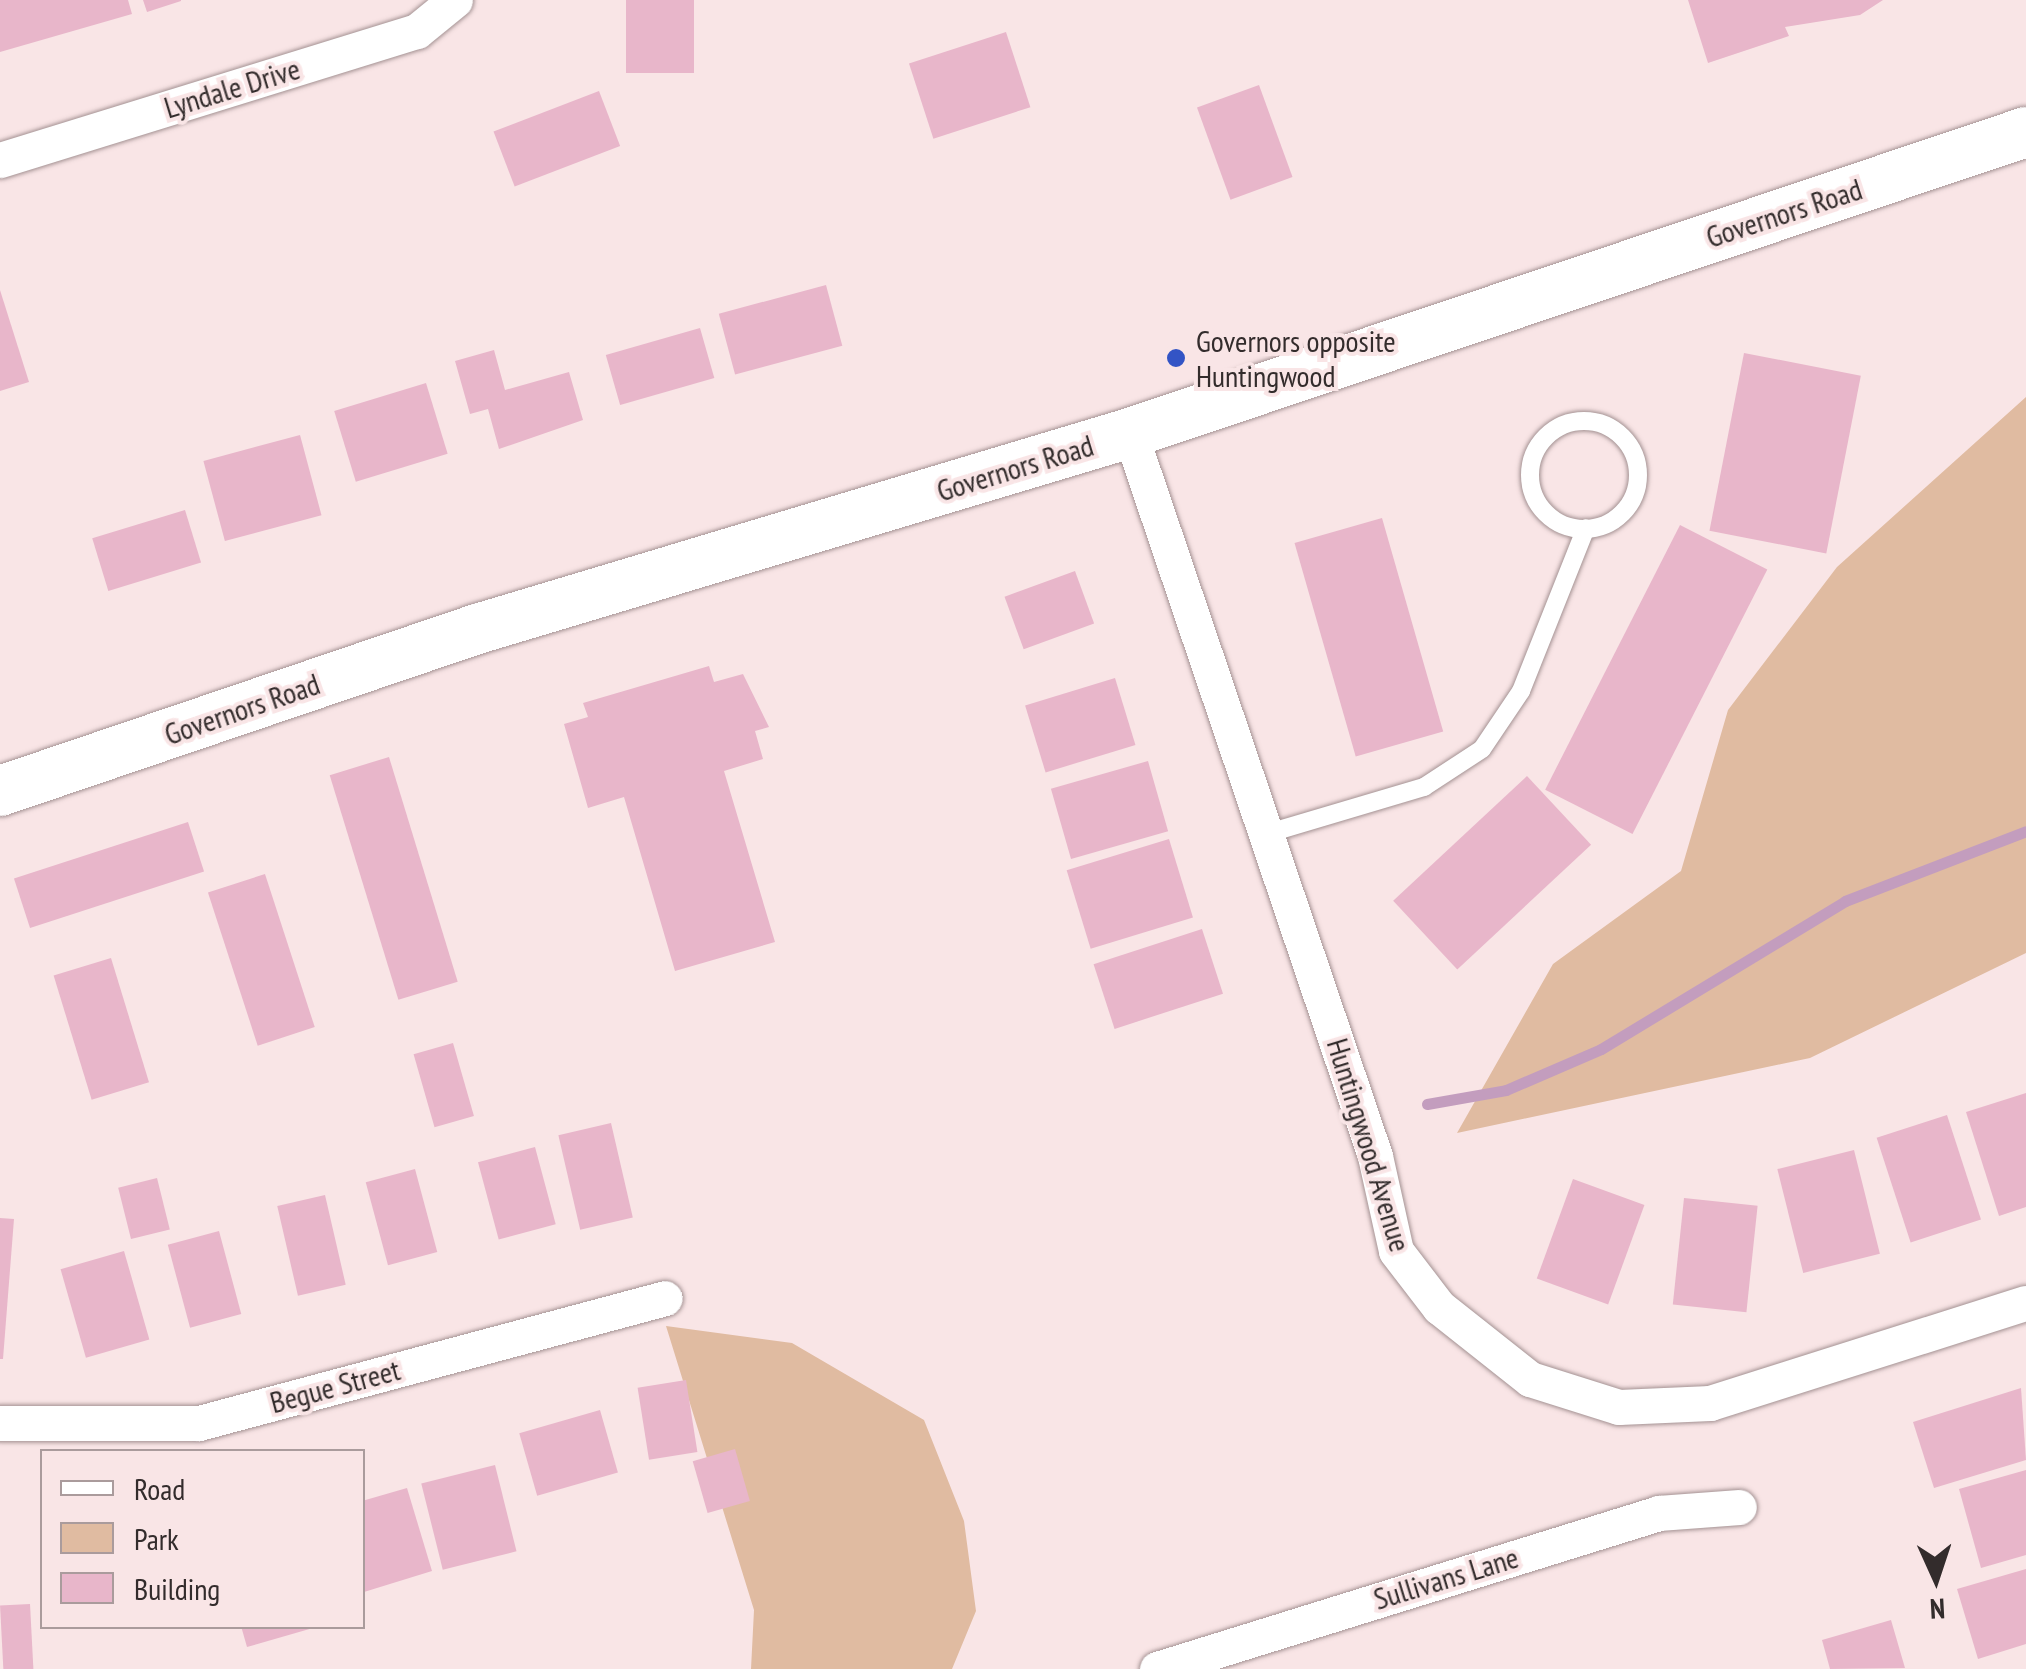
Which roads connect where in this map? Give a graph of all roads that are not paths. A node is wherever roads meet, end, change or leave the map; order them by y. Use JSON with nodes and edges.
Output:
{"nodes":[{"id":1,"x":455,"y":0,"type":"edge"},
{"id":2,"x":2026,"y":132,"type":"edge"},
{"id":3,"x":0,"y":160,"type":"edge"},
{"id":4,"x":1130,"y":433,"type":"junction"},
{"id":5,"x":1586,"y":528,"type":"junction"},
{"id":6,"x":0,"y":791,"type":"edge"},
{"id":7,"x":1270,"y":833,"type":"junction"},
{"id":8,"x":664,"y":1298,"type":"dead end"},
{"id":9,"x":2026,"y":1302,"type":"edge"},
{"id":10,"x":0,"y":1422,"type":"edge"},
{"id":11,"x":1740,"y":1508,"type":"dead end"},
{"id":12,"x":1157,"y":1669,"type":"edge"}],
"edges":[{"from":1,"to":3,"type":"street","name":"Lyndale Drive"},
{"from":2,"to":4,"type":"main road","name":"Governors Road"},
{"from":4,"to":6,"type":"main road","name":"Governors Road"},
{"from":4,"to":7,"type":"street","name":"Huntingwood Avenue"},
{"from":5,"to":5,"type":"lane"},
{"from":5,"to":7,"type":"lane"},
{"from":7,"to":9,"type":"street","name":"Huntingwood Avenue"},
{"from":8,"to":10,"type":"street","name":"Begue Street"},
{"from":11,"to":12,"type":"street","name":"Sullivans Lane"}]}
